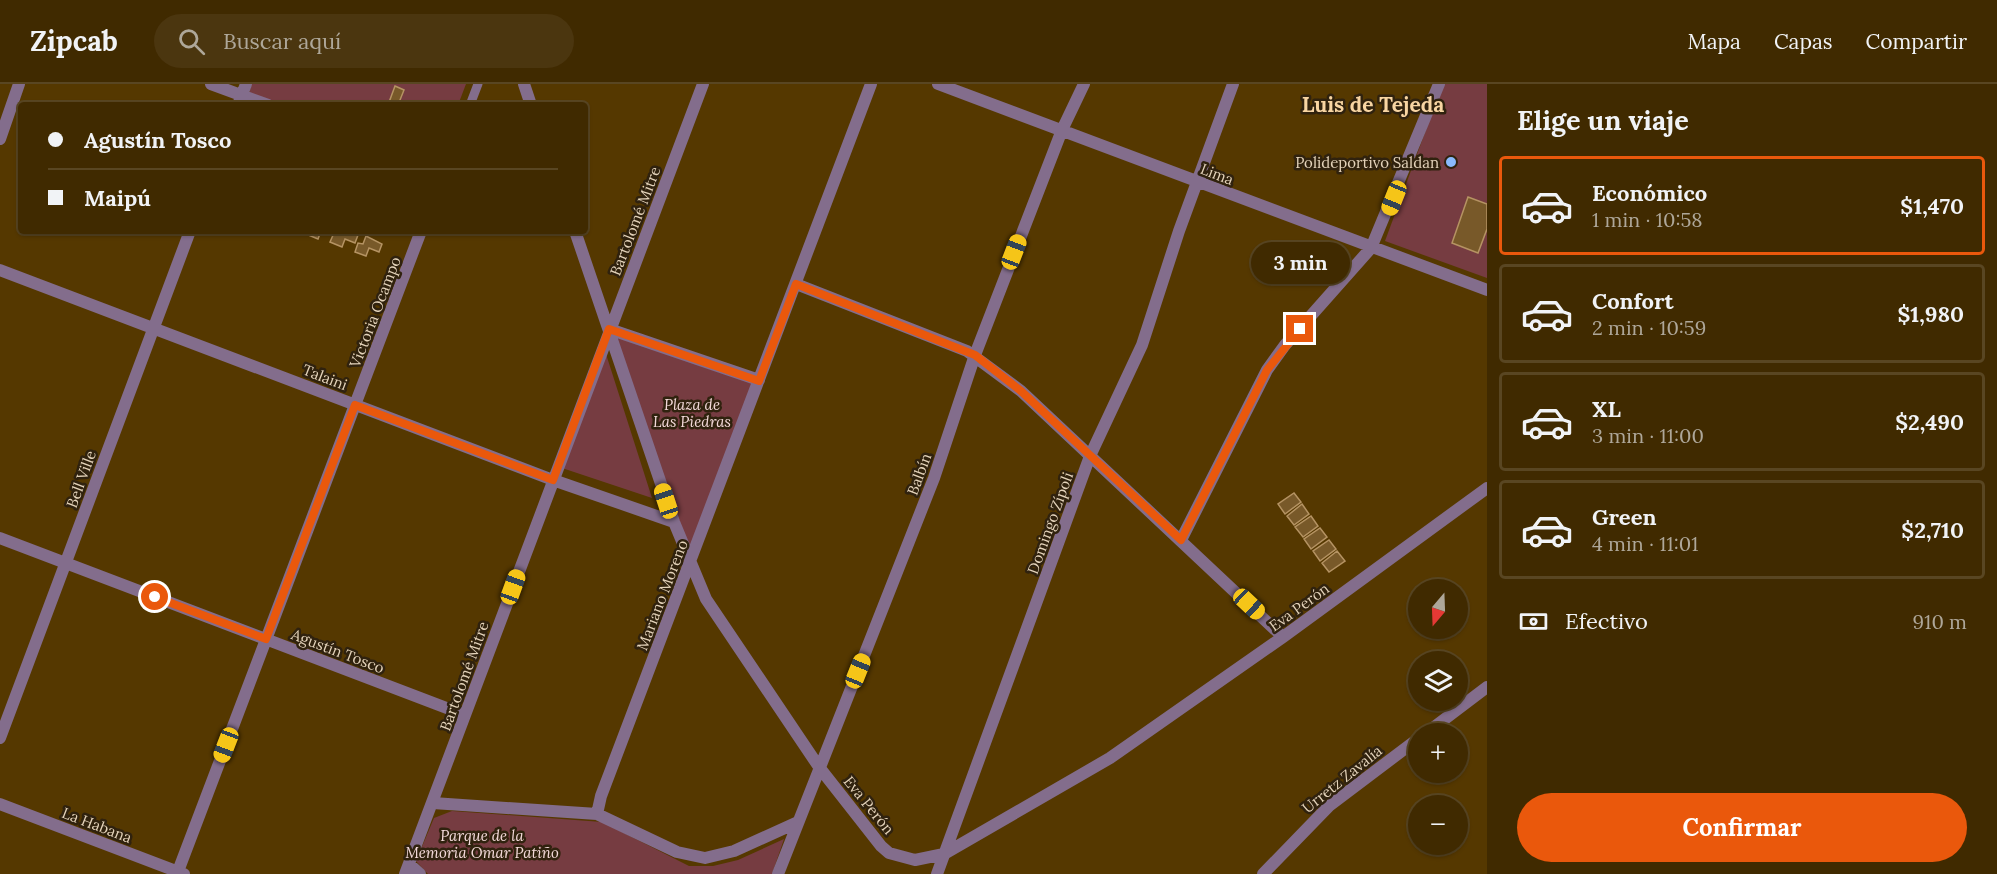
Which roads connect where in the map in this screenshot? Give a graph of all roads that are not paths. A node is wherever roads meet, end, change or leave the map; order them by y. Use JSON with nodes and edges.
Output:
{"nodes":[{"id":1,"x":19,"y":84,"type":"edge"},
{"id":2,"x":212,"y":84,"type":"edge"},
{"id":3,"x":478,"y":84,"type":"edge"},
{"id":4,"x":524,"y":84,"type":"edge"},
{"id":5,"x":703,"y":84,"type":"edge"},
{"id":6,"x":871,"y":84,"type":"edge"},
{"id":7,"x":938,"y":84,"type":"edge"},
{"id":8,"x":1084,"y":84,"type":"edge"},
{"id":9,"x":1233,"y":84,"type":"edge"},
{"id":10,"x":1439,"y":84,"type":"edge"},
{"id":11,"x":242,"y":95,"type":"edge"},
{"id":12,"x":260,"y":102,"type":"edge"},
{"id":13,"x":471,"y":102,"type":"edge"},
{"id":14,"x":530,"y":102,"type":"edge"},
{"id":15,"x":1062,"y":130,"type":"junction"},
{"id":16,"x":0,"y":139,"type":"edge"},
{"id":17,"x":1196,"y":182,"type":"junction"},
{"id":18,"x":189,"y":234,"type":"edge"},
{"id":19,"x":420,"y":234,"type":"edge"},
{"id":20,"x":576,"y":234,"type":"edge"},
{"id":21,"x":1371,"y":248,"type":"junction"},
{"id":22,"x":0,"y":270,"type":"edge"},
{"id":23,"x":796,"y":284,"type":"junction"},
{"id":24,"x":1487,"y":290,"type":"edge"},
{"id":25,"x":153,"y":329,"type":"junction"},
{"id":26,"x":609,"y":329,"type":"junction"},
{"id":27,"x":975,"y":355,"type":"junction"},
{"id":28,"x":759,"y":381,"type":"junction"},
{"id":29,"x":355,"y":405,"type":"junction"},
{"id":30,"x":1090,"y":456,"type":"junction"},
{"id":31,"x":553,"y":480,"type":"junction"},
{"id":32,"x":1487,"y":488,"type":"edge"},
{"id":33,"x":674,"y":522,"type":"junction"},
{"id":34,"x":0,"y":538,"type":"edge"},
{"id":35,"x":1181,"y":540,"type":"junction"},
{"id":36,"x":66,"y":564,"type":"junction"},
{"id":37,"x":690,"y":565,"type":"junction"},
{"id":38,"x":1283,"y":637,"type":"junction"},
{"id":39,"x":266,"y":639,"type":"junction"},
{"id":40,"x":1487,"y":687,"type":"edge"},
{"id":41,"x":465,"y":715,"type":"junction"},
{"id":42,"x":1440,"y":723,"type":"edge"},
{"id":43,"x":0,"y":738,"type":"edge"},
{"id":44,"x":1408,"y":746,"type":"edge"},
{"id":45,"x":819,"y":767,"type":"junction"},
{"id":46,"x":433,"y":803,"type":"junction"},
{"id":47,"x":0,"y":804,"type":"edge"},
{"id":48,"x":597,"y":814,"type":"junction"},
{"id":49,"x":798,"y":822,"type":"junction"},
{"id":50,"x":944,"y":854,"type":"junction"},
{"id":51,"x":407,"y":869,"type":"edge"},
{"id":52,"x":179,"y":873,"type":"edge"},
{"id":53,"x":420,"y":874,"type":"edge"},
{"id":54,"x":778,"y":874,"type":"edge"},
{"id":55,"x":937,"y":874,"type":"edge"},
{"id":56,"x":1263,"y":874,"type":"edge"}],
"edges":[{"from":1,"to":16,"type":"street"},
{"from":2,"to":11,"type":"street"},
{"from":3,"to":13,"type":"street"},
{"from":4,"to":14,"type":"street"},
{"from":5,"to":26,"type":"street","name":"Bartolomé Mitre"},
{"from":6,"to":23,"type":"street","name":"Mariano Moreno"},
{"from":7,"to":15,"type":"street","name":"Lima"},
{"from":8,"to":15,"type":"street","name":"Balbín"},
{"from":9,"to":17,"type":"street","name":"Domingo Zípoli"},
{"from":10,"to":21,"type":"street"},
{"from":11,"to":12,"type":"street"},
{"from":15,"to":17,"type":"street","name":"Lima"},
{"from":15,"to":27,"type":"street","name":"Balbín"},
{"from":17,"to":21,"type":"street","name":"Lima"},
{"from":17,"to":30,"type":"street","name":"Domingo Zípoli"},
{"from":18,"to":25,"type":"street","name":"Bell Ville"},
{"from":19,"to":29,"type":"street","name":"Victoria Ocampo"},
{"from":20,"to":26,"type":"street","name":"Eva Perón"},
{"from":21,"to":24,"type":"street","name":"Lima"},
{"from":21,"to":35,"type":"street"},
{"from":22,"to":25,"type":"street","name":"Talaini"},
{"from":23,"to":27,"type":"street"},
{"from":23,"to":28,"type":"street","name":"Mariano Moreno"},
{"from":25,"to":29,"type":"street","name":"Talaini"},
{"from":25,"to":36,"type":"street","name":"Bell Ville"},
{"from":26,"to":28,"type":"street"},
{"from":26,"to":31,"type":"street","name":"Bartolomé Mitre"},
{"from":26,"to":33,"type":"street","name":"Eva Perón"},
{"from":27,"to":30,"type":"street"},
{"from":27,"to":45,"type":"street","name":"Balbín"},
{"from":28,"to":37,"type":"street","name":"Mariano Moreno"},
{"from":29,"to":31,"type":"street","name":"Talaini"},
{"from":29,"to":39,"type":"street","name":"Victoria Ocampo"},
{"from":30,"to":35,"type":"street"},
{"from":30,"to":50,"type":"street","name":"Domingo Zípoli"},
{"from":31,"to":33,"type":"street","name":"Talaini"},
{"from":31,"to":41,"type":"street","name":"Bartolomé Mitre"},
{"from":32,"to":38,"type":"street","name":"Eva Perón"},
{"from":33,"to":37,"type":"street","name":"Eva Perón"},
{"from":34,"to":36,"type":"street","name":"Agustín Tosco"},
{"from":35,"to":38,"type":"street"},
{"from":36,"to":39,"type":"street","name":"Agustín Tosco"},
{"from":36,"to":43,"type":"street","name":"Bell Ville"},
{"from":37,"to":45,"type":"street","name":"Eva Perón"},
{"from":37,"to":48,"type":"street","name":"Mariano Moreno"},
{"from":38,"to":50,"type":"street","name":"Eva Perón"},
{"from":39,"to":41,"type":"street","name":"Agustín Tosco"},
{"from":39,"to":52,"type":"street","name":"Victoria Ocampo"},
{"from":40,"to":42,"type":"street"},
{"from":41,"to":46,"type":"street","name":"Bartolomé Mitre"},
{"from":44,"to":56,"type":"street","name":"Urretz Zavalía"},
{"from":45,"to":49,"type":"street","name":"Balbín"},
{"from":45,"to":50,"type":"street","name":"Eva Perón"},
{"from":46,"to":48,"type":"street"},
{"from":46,"to":51,"type":"street","name":"Bartolomé Mitre"},
{"from":47,"to":52,"type":"street","name":"La Habana"},
{"from":48,"to":49,"type":"street"},
{"from":49,"to":54,"type":"street","name":"Balbín"},
{"from":50,"to":55,"type":"street","name":"Domingo Zípoli"},
{"from":51,"to":53,"type":"street"}]}
